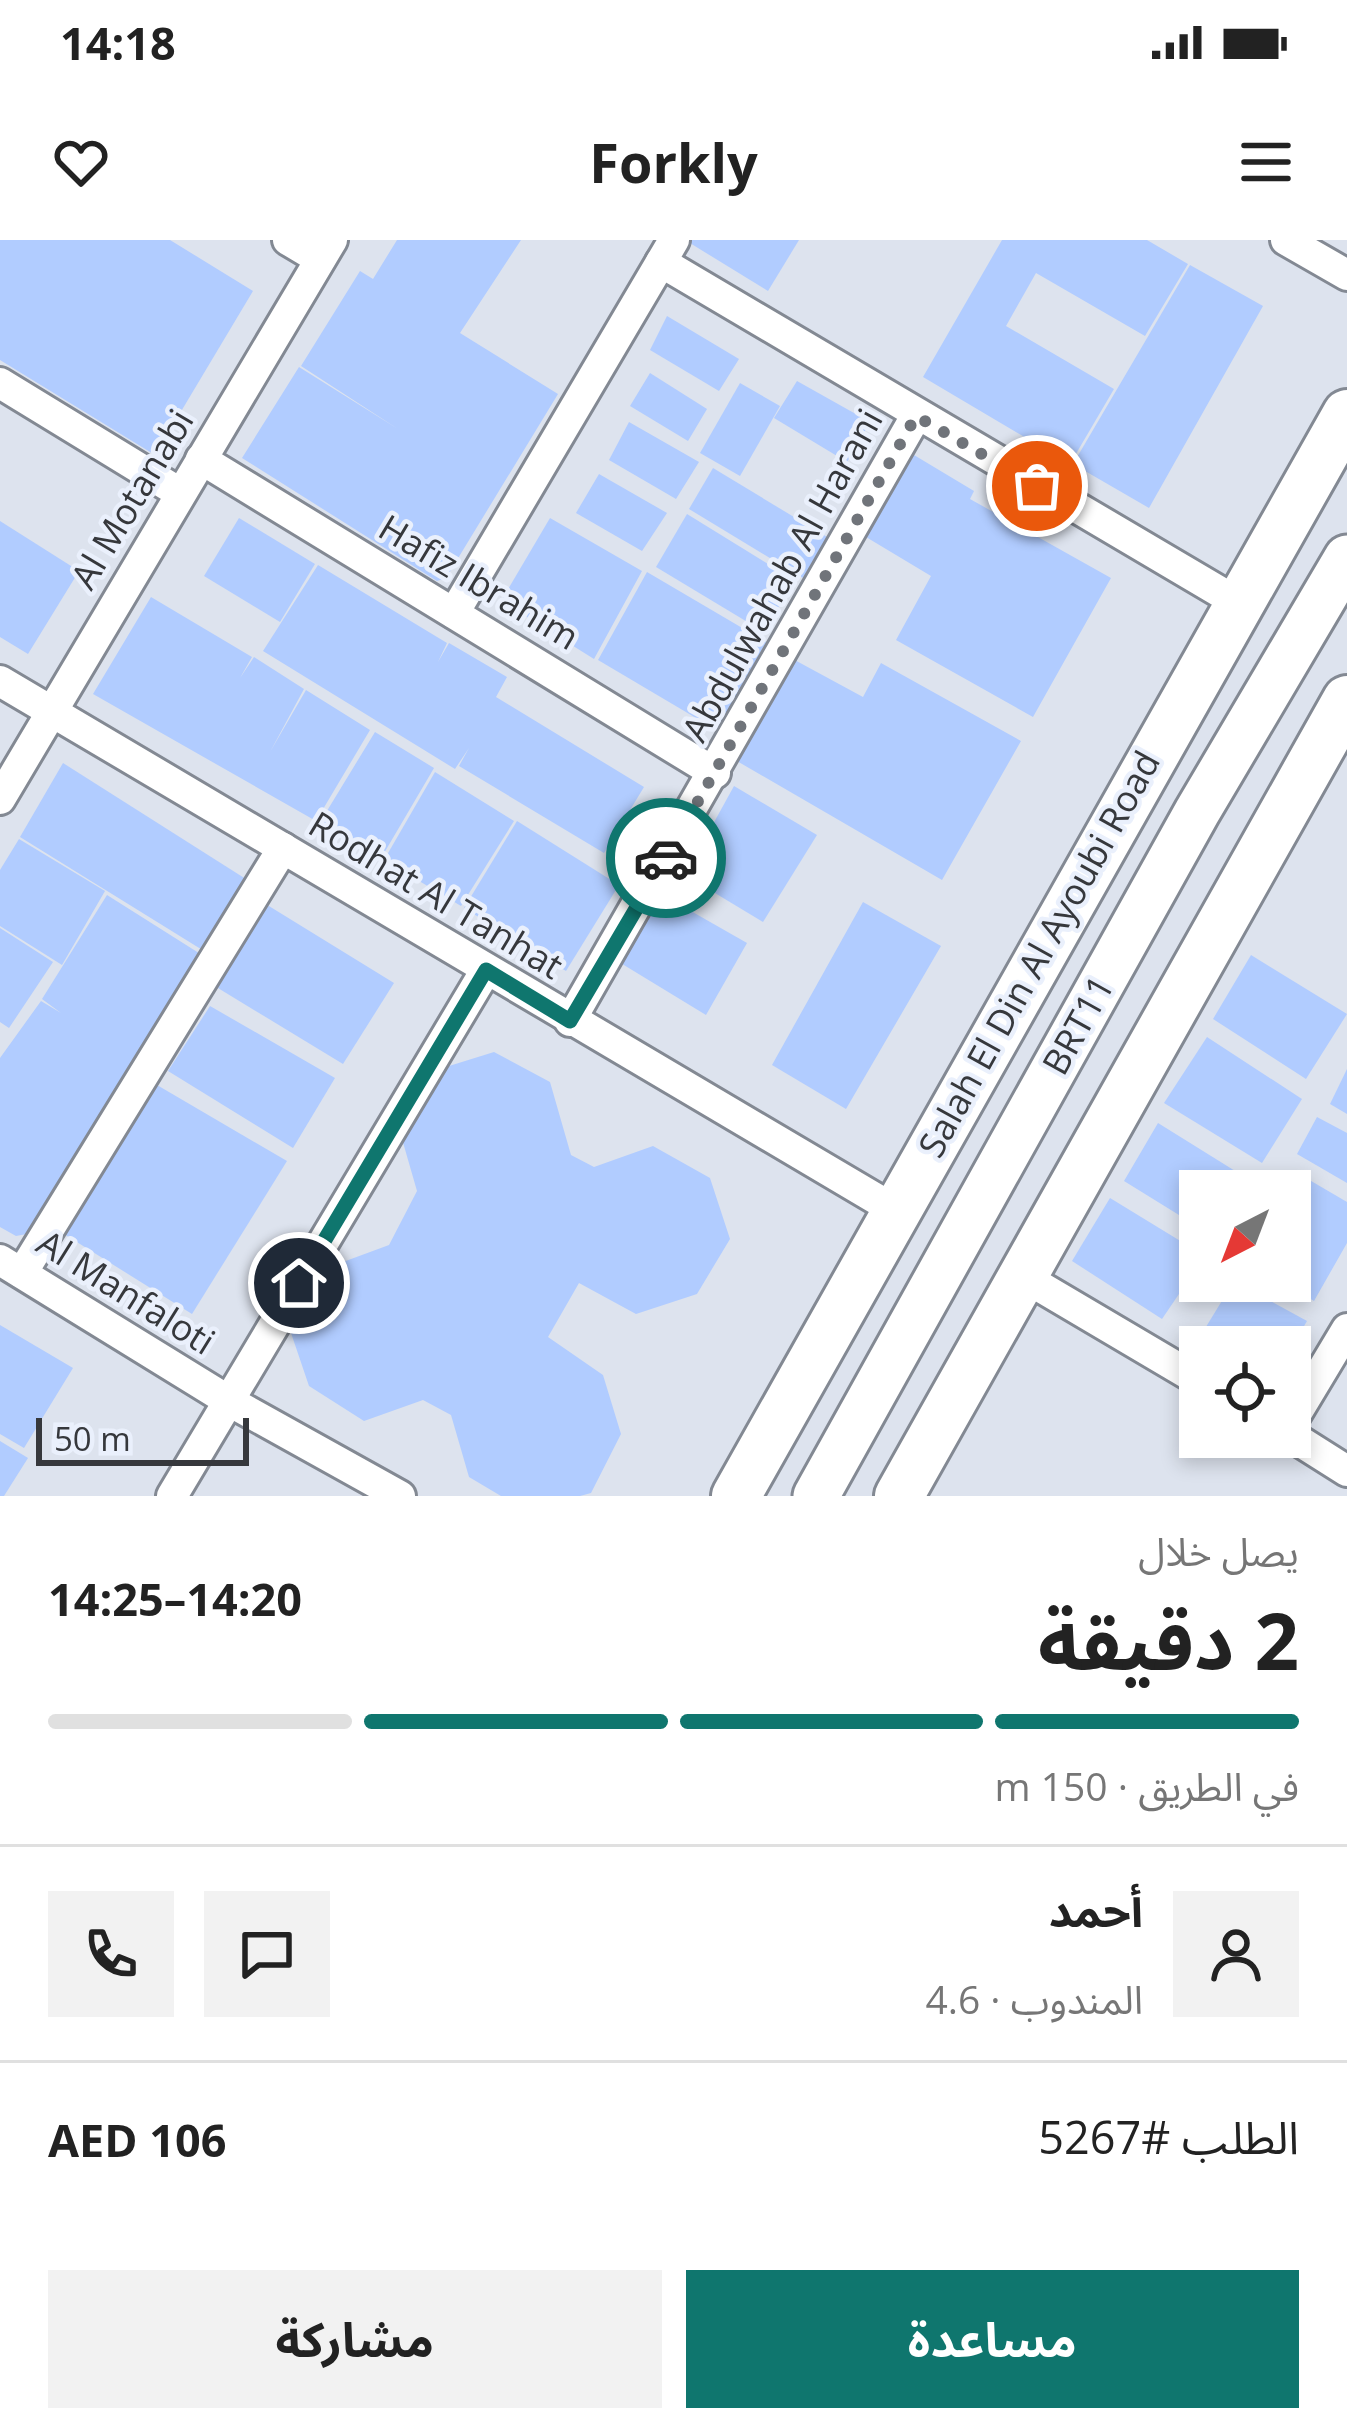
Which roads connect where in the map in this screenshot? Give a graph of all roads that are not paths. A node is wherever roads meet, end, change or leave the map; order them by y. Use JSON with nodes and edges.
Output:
{"nodes":[{"id":1,"x":288,"y":240,"type":"edge"},
{"id":2,"x":1286,"y":240,"type":"edge"},
{"id":3,"x":326,"y":249,"type":"edge"},
{"id":4,"x":667,"y":251,"type":"edge"},
{"id":5,"x":1347,"y":275,"type":"edge"},
{"id":6,"x":0,"y":383,"type":"edge"},
{"id":7,"x":1347,"y":413,"type":"edge"},
{"id":8,"x":916,"y":416,"type":"junction"},
{"id":9,"x":201,"y":459,"type":"junction"},
{"id":10,"x":180,"y":493,"type":"junction"},
{"id":11,"x":1347,"y":558,"type":"edge"},
{"id":12,"x":1237,"y":602,"type":"junction"},
{"id":13,"x":454,"y":613,"type":"junction"},
{"id":14,"x":0,"y":681,"type":"edge"},
{"id":15,"x":1347,"y":700,"type":"edge"},
{"id":16,"x":52,"y":713,"type":"junction"},
{"id":17,"x":715,"y":773,"type":"junction"},
{"id":18,"x":0,"y":799,"type":"edge"},
{"id":19,"x":283,"y":848,"type":"junction"},
{"id":20,"x":486,"y":970,"type":"junction"},
{"id":21,"x":570,"y":1021,"type":"junction"},
{"id":22,"x":895,"y":1210,"type":"junction"},
{"id":23,"x":11,"y":1266,"type":"edge"},
{"id":24,"x":1024,"y":1276,"type":"junction"},
{"id":25,"x":1347,"y":1329,"type":"edge"},
{"id":26,"x":1179,"y":1368,"type":"edge"},
{"id":27,"x":1311,"y":1389,"type":"edge"},
{"id":28,"x":229,"y":1400,"type":"junction"},
{"id":29,"x":1311,"y":1448,"type":"edge"},
{"id":30,"x":1347,"y":1471,"type":"edge"},
{"id":31,"x":172,"y":1496,"type":"edge"},
{"id":32,"x":400,"y":1496,"type":"edge"},
{"id":33,"x":736,"y":1496,"type":"edge"},
{"id":34,"x":816,"y":1496,"type":"edge"},
{"id":35,"x":899,"y":1496,"type":"edge"}],
"edges":[{"from":1,"to":3,"type":"street"},
{"from":2,"to":5,"type":"street"},
{"from":3,"to":9,"type":"street","name":"Al Motanabi"},
{"from":4,"to":8,"type":"street"},
{"from":4,"to":13,"type":"street"},
{"from":6,"to":10,"type":"street"},
{"from":7,"to":12,"type":"main road","name":"Salah El Din Al Ayoubi Road"},
{"from":8,"to":12,"type":"street"},
{"from":8,"to":17,"type":"street","name":"Abdulwahab Al Harani"},
{"from":9,"to":10,"type":"street","name":"Al Motanabi"},
{"from":9,"to":13,"type":"street","name":"Hafiz Ibrahim"},
{"from":10,"to":16,"type":"street","name":"Al Motanabi"},
{"from":11,"to":34,"type":"main road","name":"BRT11"},
{"from":12,"to":22,"type":"main road","name":"Salah El Din Al Ayoubi Road"},
{"from":13,"to":17,"type":"street","name":"Hafiz Ibrahim"},
{"from":14,"to":16,"type":"street","name":"Rodhat Al Tanhat"},
{"from":15,"to":24,"type":"main road"},
{"from":16,"to":18,"type":"street","name":"Al Motanabi"},
{"from":16,"to":19,"type":"street","name":"Rodhat Al Tanhat"},
{"from":17,"to":21,"type":"street","name":"Abdulwahab Al Harani"},
{"from":19,"to":20,"type":"street","name":"Rodhat Al Tanhat"},
{"from":19,"to":23,"type":"street"},
{"from":20,"to":21,"type":"street","name":"Rodhat Al Tanhat"},
{"from":20,"to":28,"type":"street"},
{"from":21,"to":22,"type":"street","name":"Rodhat Al Tanhat"},
{"from":22,"to":33,"type":"main road","name":"Salah El Din Al Ayoubi Road"},
{"from":23,"to":28,"type":"street","name":"Al Manfaloti"},
{"from":24,"to":26,"type":"street"},
{"from":24,"to":35,"type":"main road"},
{"from":25,"to":27,"type":"street"},
{"from":28,"to":31,"type":"street"},
{"from":28,"to":32,"type":"street","name":"Al Manfaloti"},
{"from":29,"to":30,"type":"street"}]}
